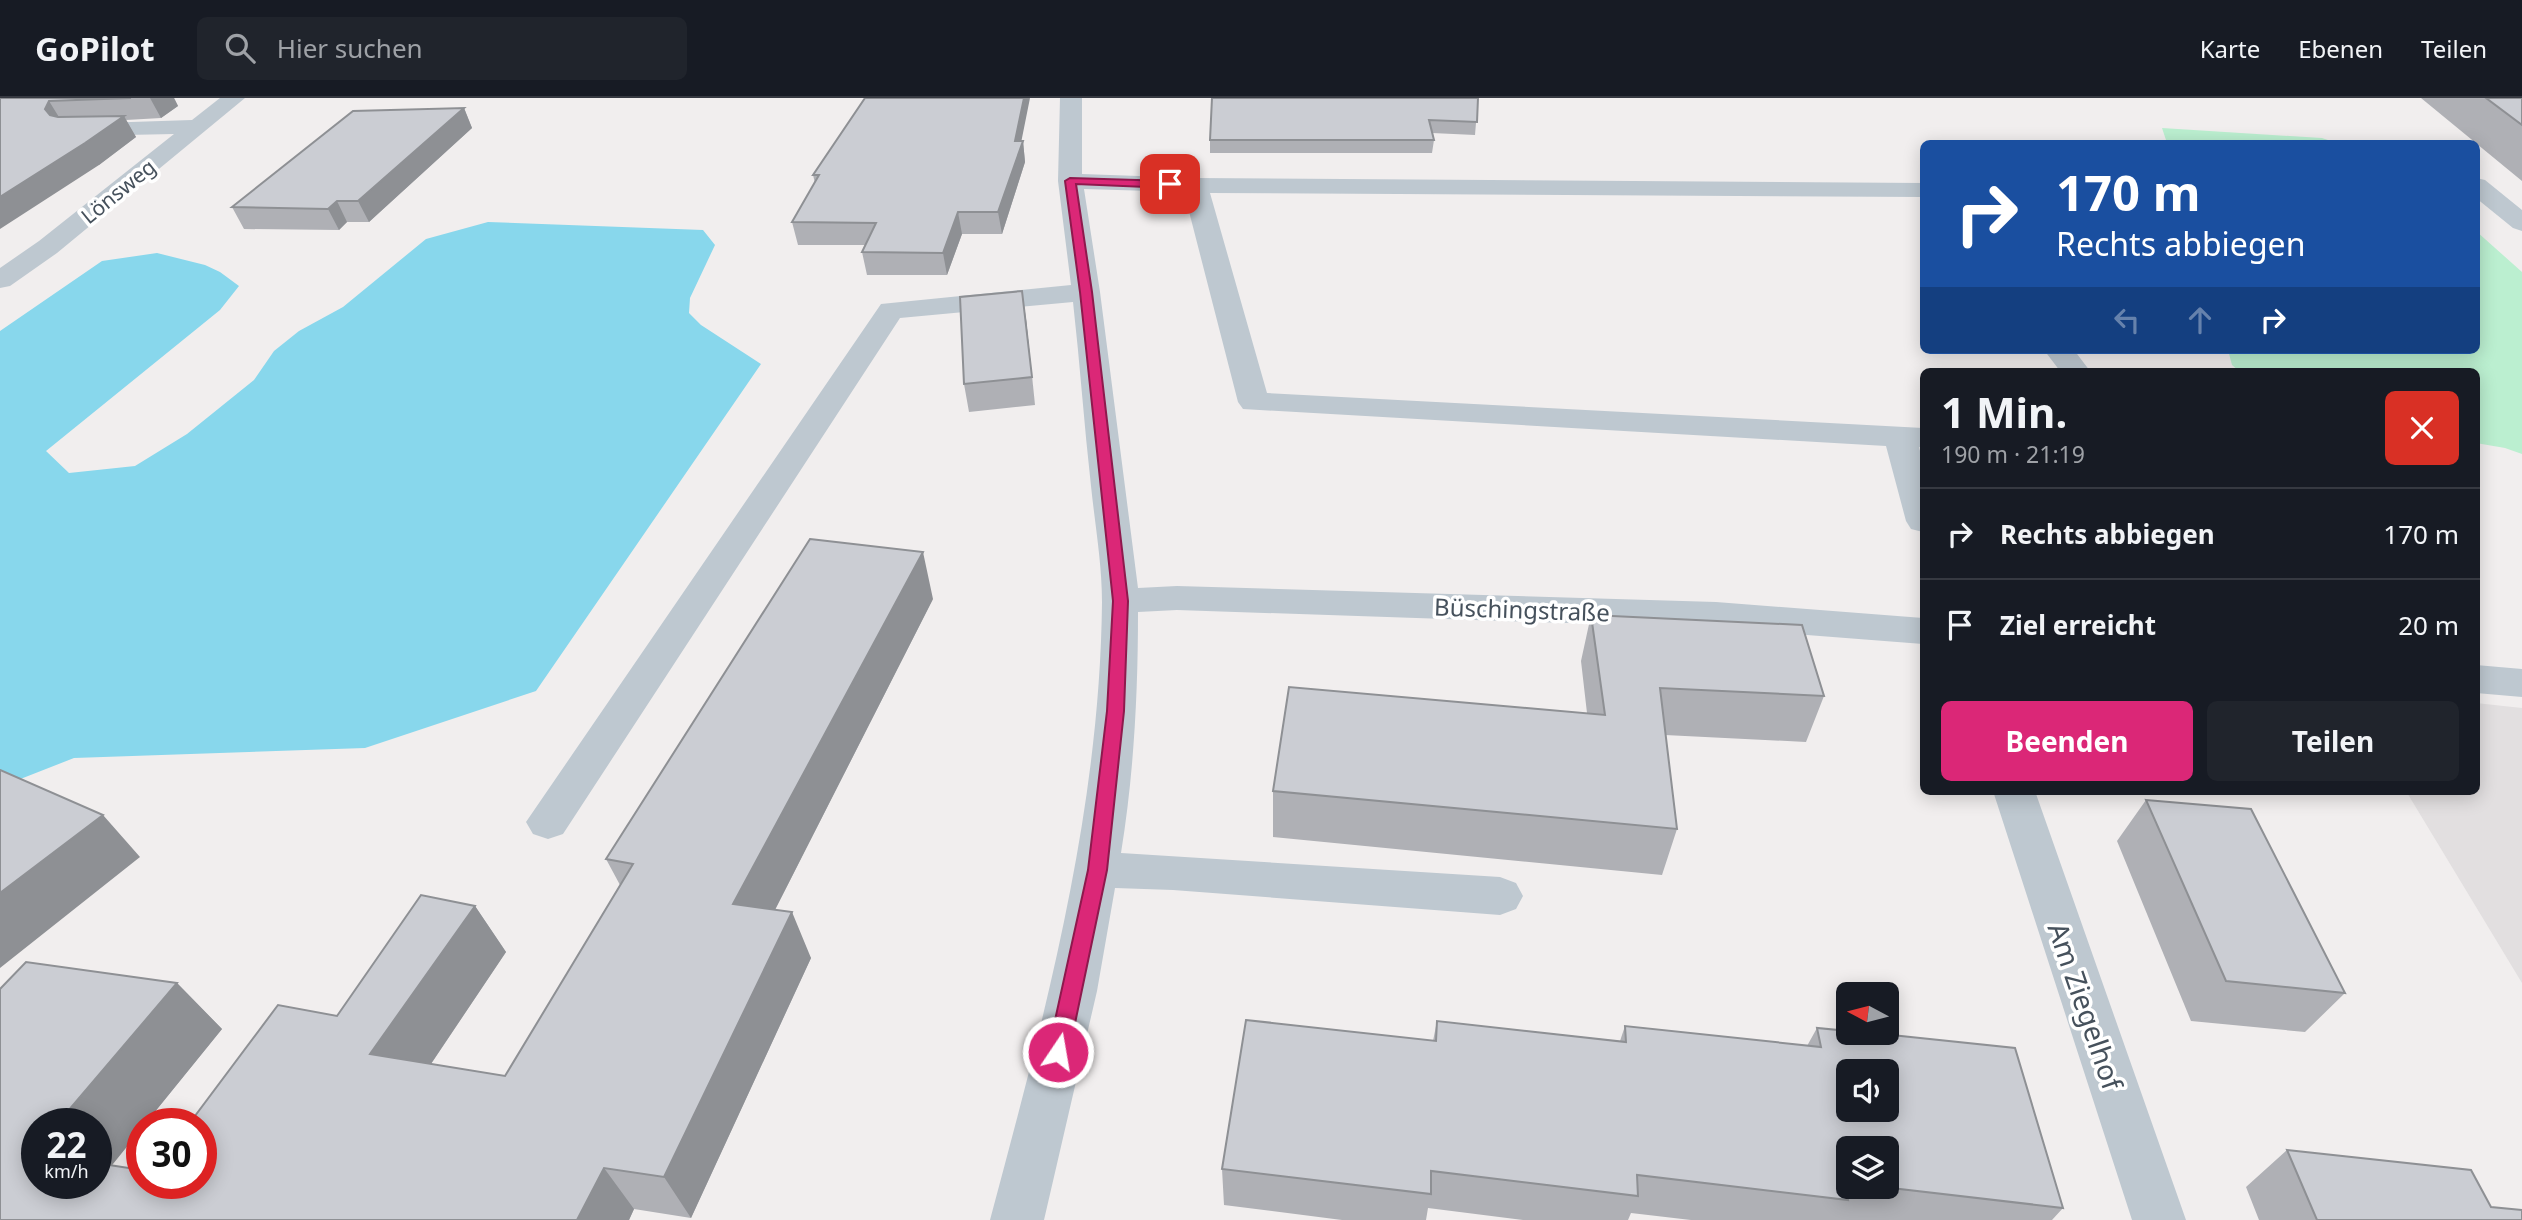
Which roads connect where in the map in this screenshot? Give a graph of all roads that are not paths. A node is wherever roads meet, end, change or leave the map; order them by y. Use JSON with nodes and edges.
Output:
{"nodes":[{"id":1,"x":233,"y":98,"type":"edge"},
{"id":2,"x":1071,"y":98,"type":"edge"},
{"id":3,"x":198,"y":127,"type":"junction"},
{"id":4,"x":72,"y":129,"type":"edge"},
{"id":5,"x":1070,"y":181,"type":"junction"},
{"id":6,"x":1195,"y":185,"type":"junction"},
{"id":7,"x":2480,"y":188,"type":"edge"},
{"id":8,"x":1920,"y":190,"type":"edge"},
{"id":9,"x":2522,"y":223,"type":"edge"},
{"id":10,"x":0,"y":281,"type":"edge"},
{"id":11,"x":1086,"y":292,"type":"junction"},
{"id":12,"x":2062,"y":354,"type":"edge"},
{"id":13,"x":2073,"y":368,"type":"edge"},
{"id":14,"x":1912,"y":438,"type":"edge"},
{"id":15,"x":1920,"y":498,"type":"edge"},
{"id":16,"x":1121,"y":601,"type":"junction"},
{"id":17,"x":1920,"y":631,"type":"edge"},
{"id":18,"x":2480,"y":679,"type":"edge"},
{"id":19,"x":2522,"y":683,"type":"edge"},
{"id":20,"x":2015,"y":795,"type":"edge"},
{"id":21,"x":548,"y":821,"type":"dead end"},
{"id":22,"x":1098,"y":870,"type":"junction"},
{"id":23,"x":1500,"y":896,"type":"dead end"},
{"id":24,"x":1017,"y":1220,"type":"edge"},
{"id":25,"x":2159,"y":1220,"type":"edge"}],
"edges":[{"from":1,"to":3,"type":"street","name":"Lönsweg"},
{"from":2,"to":5,"type":"street"},
{"from":3,"to":4,"type":"street"},
{"from":3,"to":10,"type":"street","name":"Lönsweg"},
{"from":5,"to":6,"type":"street"},
{"from":5,"to":11,"type":"street"},
{"from":6,"to":8,"type":"street"},
{"from":6,"to":14,"type":"street"},
{"from":7,"to":9,"type":"street"},
{"from":11,"to":16,"type":"street"},
{"from":11,"to":21,"type":"street"},
{"from":12,"to":13,"type":"street"},
{"from":14,"to":15,"type":"street"},
{"from":16,"to":17,"type":"street","name":"Büschingstraße"},
{"from":16,"to":22,"type":"street"},
{"from":18,"to":19,"type":"street"},
{"from":20,"to":25,"type":"street","name":"Am Ziegelhof"},
{"from":22,"to":23,"type":"street"},
{"from":22,"to":24,"type":"street"}]}
